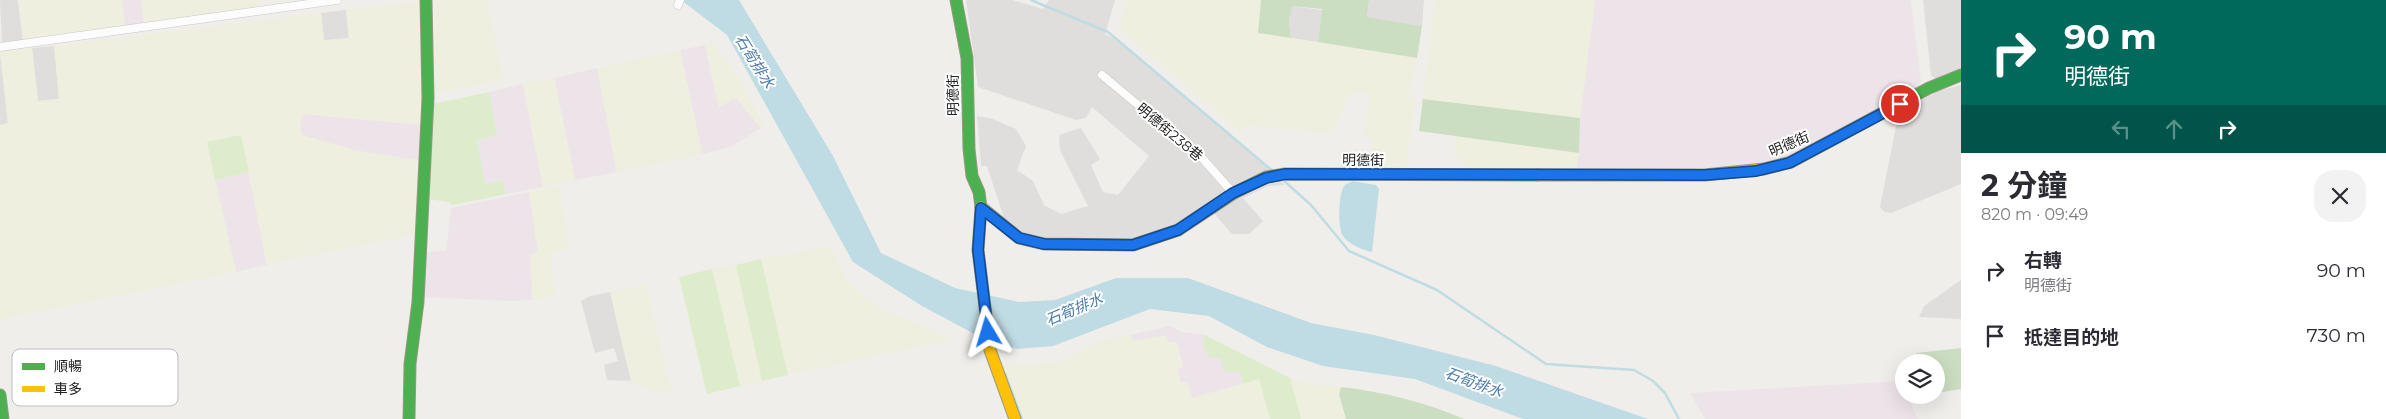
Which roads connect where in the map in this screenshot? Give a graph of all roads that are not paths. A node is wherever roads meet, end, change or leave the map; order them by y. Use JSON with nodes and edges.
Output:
{"nodes":[{"id":1,"x":337,"y":0,"type":"edge"},
{"id":2,"x":426,"y":0,"type":"edge"},
{"id":3,"x":956,"y":0,"type":"edge"},
{"id":4,"x":0,"y":48,"type":"edge"},
{"id":5,"x":1961,"y":75,"type":"edge"},
{"id":6,"x":1102,"y":76,"type":"dead end"},
{"id":7,"x":1233,"y":193,"type":"junction"},
{"id":8,"x":981,"y":208,"type":"junction"},
{"id":9,"x":0,"y":395,"type":"edge"},
{"id":10,"x":3,"y":419,"type":"edge"},
{"id":11,"x":409,"y":419,"type":"edge"},
{"id":12,"x":1015,"y":419,"type":"edge"}],
"edges":[{"from":1,"to":4,"type":"street"},
{"from":2,"to":11,"type":"street"},
{"from":3,"to":8,"type":"street","name":"明德街"},
{"from":5,"to":7,"type":"street","name":"明德街"},
{"from":6,"to":7,"type":"street","name":"明德街238巷"},
{"from":7,"to":8,"type":"street","name":"明德街"},
{"from":8,"to":12,"type":"street"},
{"from":9,"to":10,"type":"street"}]}
